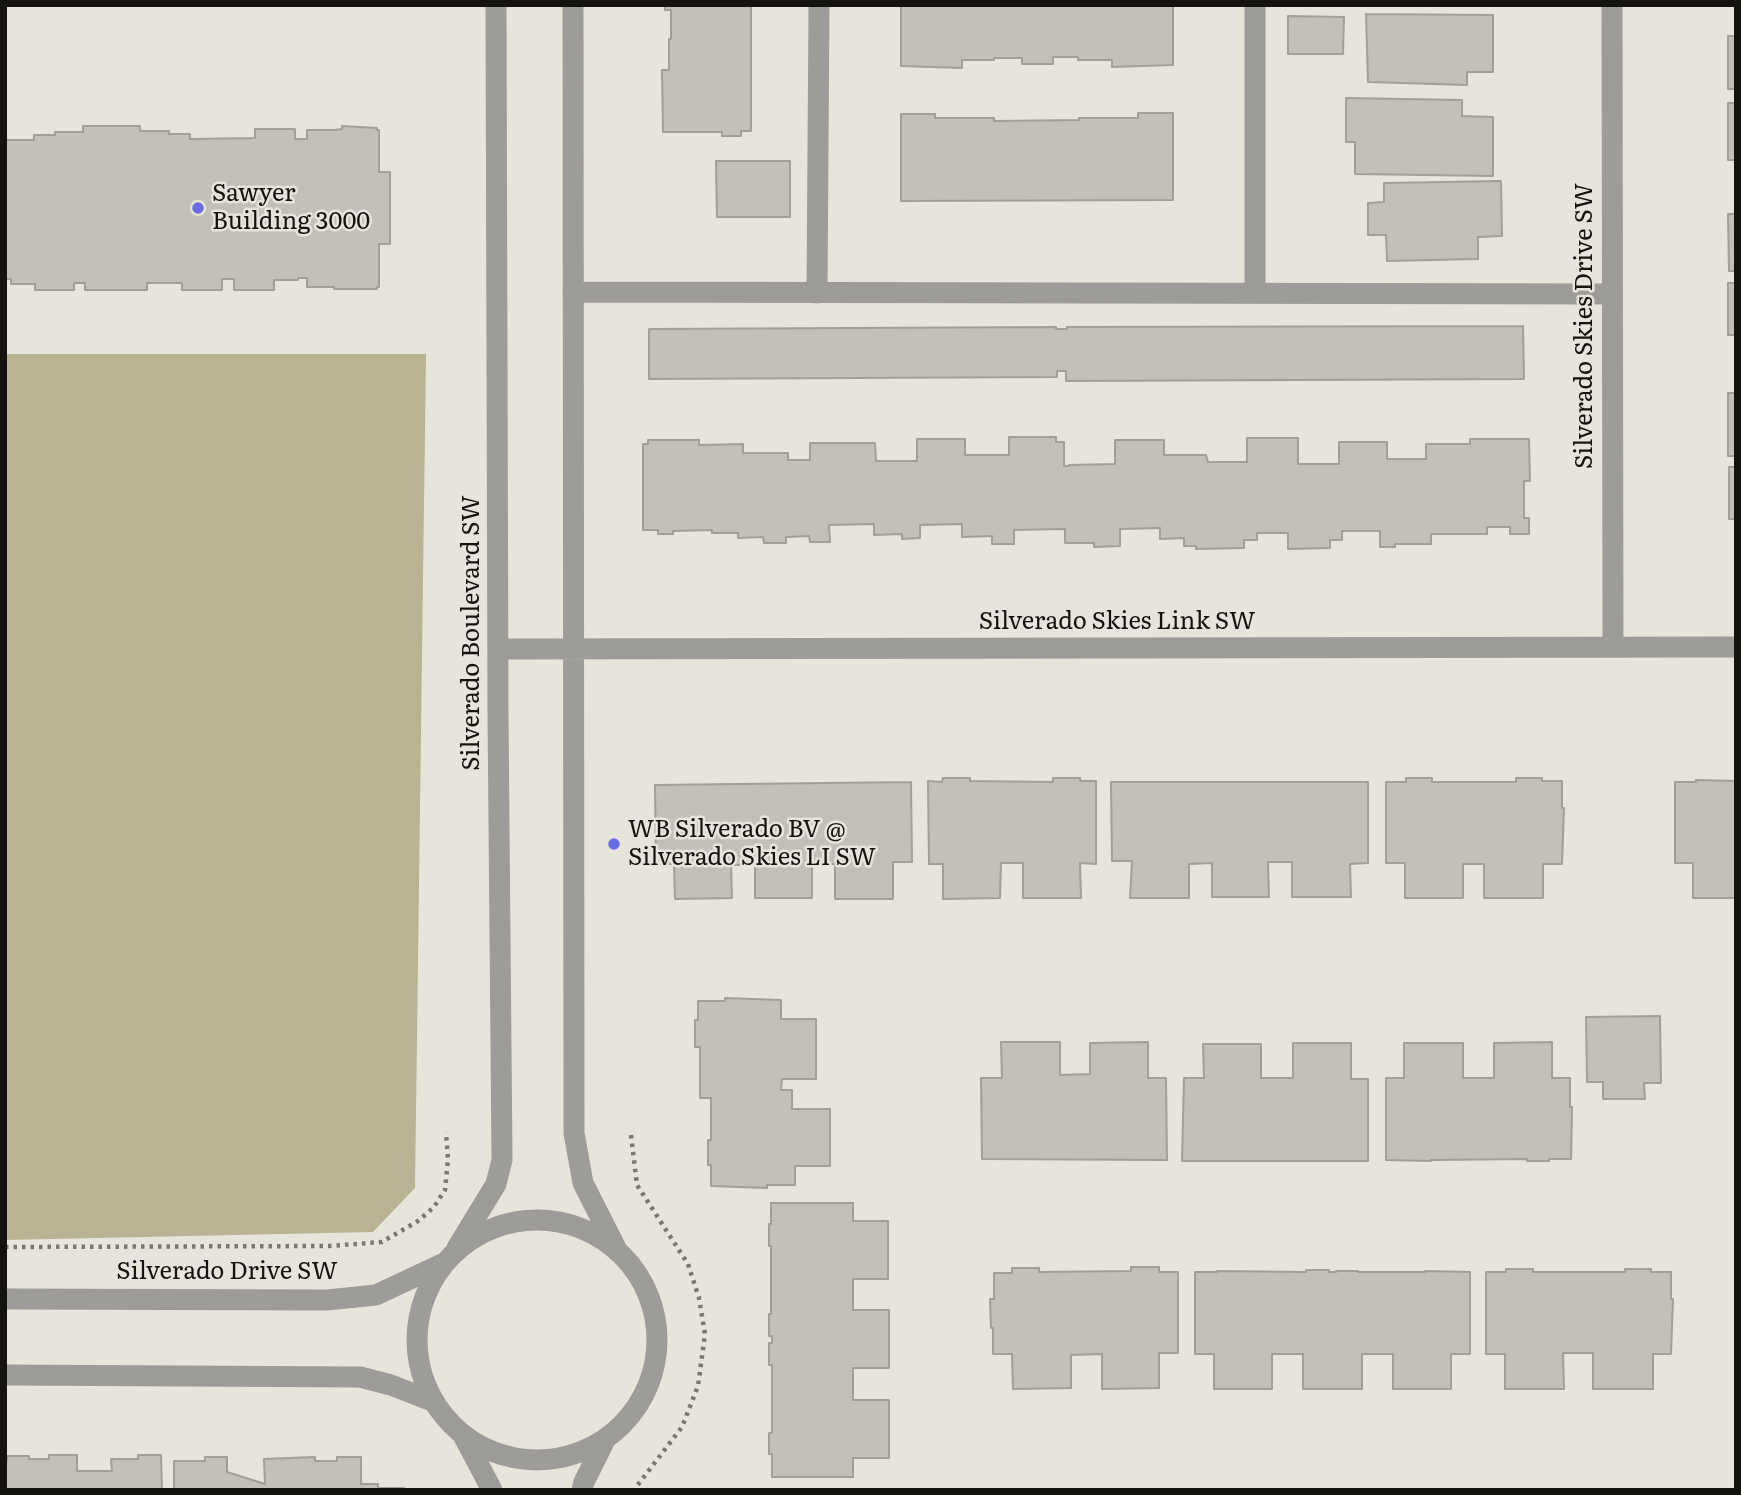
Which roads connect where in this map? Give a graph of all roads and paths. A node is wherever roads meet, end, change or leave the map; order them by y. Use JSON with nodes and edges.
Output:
{"nodes":[{"id":1,"x":496,"y":5,"type":"edge"},
{"id":2,"x":573,"y":5,"type":"edge"},
{"id":3,"x":819,"y":5,"type":"edge"},
{"id":4,"x":1255,"y":5,"type":"edge"},
{"id":5,"x":1612,"y":5,"type":"edge"},
{"id":6,"x":573,"y":292,"type":"junction"},
{"id":7,"x":817,"y":293,"type":"junction"},
{"id":8,"x":1255,"y":293,"type":"junction"},
{"id":9,"x":1612,"y":294,"type":"junction"},
{"id":10,"x":1613,"y":648,"type":"junction"},
{"id":11,"x":1736,"y":648,"type":"edge"},
{"id":12,"x":498,"y":649,"type":"junction"},
{"id":13,"x":574,"y":649,"type":"junction"},
{"id":14,"x":446,"y":1132,"type":"dead end"},
{"id":15,"x":631,"y":1135,"type":"dead end"},
{"id":16,"x":5,"y":1247,"type":"edge"},
{"id":17,"x":616,"y":1248,"type":"junction"},
{"id":18,"x":449,"y":1256,"type":"junction"},
{"id":19,"x":5,"y":1298,"type":"edge"},
{"id":20,"x":5,"y":1375,"type":"edge"},
{"id":21,"x":432,"y":1401,"type":"junction"},
{"id":22,"x":464,"y":1437,"type":"junction"},
{"id":23,"x":605,"y":1440,"type":"junction"},
{"id":24,"x":492,"y":1490,"type":"edge"},
{"id":25,"x":582,"y":1490,"type":"edge"},
{"id":26,"x":634,"y":1490,"type":"edge"}],
"edges":[{"from":1,"to":12,"type":"street","name":"Silverado Boulevard SW"},
{"from":2,"to":6,"type":"street"},
{"from":3,"to":7,"type":"street"},
{"from":4,"to":8,"type":"street"},
{"from":5,"to":9,"type":"street","name":"Silverado Skies Drive SW"},
{"from":6,"to":7,"type":"street"},
{"from":6,"to":13,"type":"street"},
{"from":7,"to":8,"type":"street"},
{"from":8,"to":9,"type":"street"},
{"from":9,"to":10,"type":"street","name":"Silverado Skies Drive SW"},
{"from":10,"to":11,"type":"street","name":"Silverado Skies Link SW"},
{"from":10,"to":13,"type":"street","name":"Silverado Skies Link SW"},
{"from":12,"to":13,"type":"street","name":"Silverado Skies Link SW"},
{"from":12,"to":18,"type":"street","name":"Silverado Boulevard SW"},
{"from":13,"to":17,"type":"street"},
{"from":14,"to":16,"type":"path"},
{"from":15,"to":26,"type":"path"},
{"from":17,"to":18,"type":"street"},
{"from":17,"to":23,"type":"street"},
{"from":18,"to":19,"type":"street","name":"Silverado Drive SW"},
{"from":18,"to":21,"type":"street"},
{"from":20,"to":21,"type":"street"},
{"from":21,"to":22,"type":"street"},
{"from":22,"to":23,"type":"street"},
{"from":22,"to":24,"type":"street"},
{"from":23,"to":25,"type":"street"}]}
